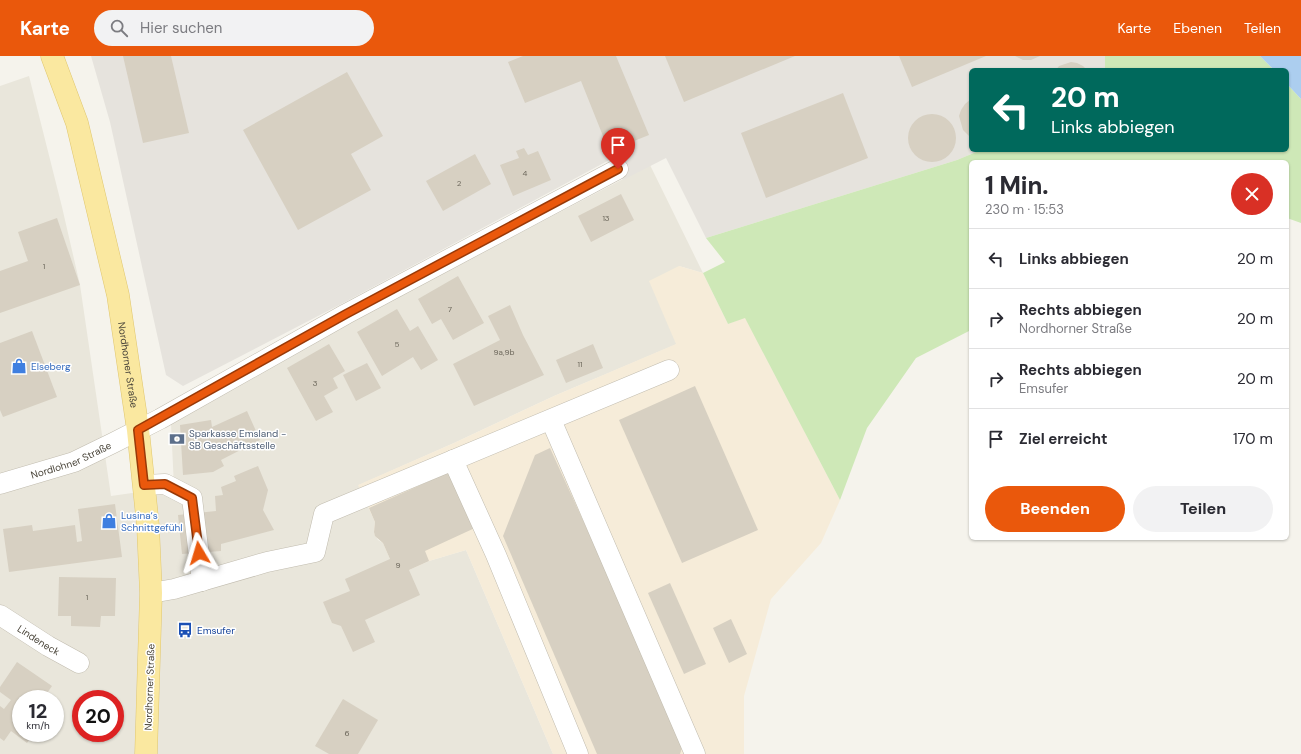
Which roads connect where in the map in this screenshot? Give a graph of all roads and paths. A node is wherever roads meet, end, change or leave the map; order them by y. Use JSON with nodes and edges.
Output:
{"nodes":[{"id":1,"x":52,"y":56,"type":"edge"},
{"id":2,"x":618,"y":169,"type":"dead end"},
{"id":3,"x":669,"y":370,"type":"dead end"},
{"id":4,"x":550,"y":420,"type":"junction"},
{"id":5,"x":138,"y":430,"type":"junction"},
{"id":6,"x":453,"y":460,"type":"junction"},
{"id":7,"x":0,"y":484,"type":"edge"},
{"id":8,"x":144,"y":485,"type":"junction"},
{"id":9,"x":202,"y":581,"type":"junction"},
{"id":10,"x":151,"y":593,"type":"junction"},
{"id":11,"x":0,"y":614,"type":"edge"},
{"id":12,"x":79,"y":663,"type":"dead end"},
{"id":13,"x":146,"y":754,"type":"edge"},
{"id":14,"x":578,"y":754,"type":"edge"},
{"id":15,"x":695,"y":754,"type":"edge"}],
"edges":[{"from":1,"to":5,"type":"main road","name":"Nordhorner Straße"},
{"from":2,"to":5,"type":"street"},
{"from":3,"to":4,"type":"street"},
{"from":4,"to":6,"type":"street"},
{"from":4,"to":15,"type":"street"},
{"from":5,"to":7,"type":"street","name":"Nordlohner Straße"},
{"from":5,"to":8,"type":"main road","name":"Nordhorner Straße"},
{"from":6,"to":9,"type":"street"},
{"from":6,"to":14,"type":"street"},
{"from":8,"to":9,"type":"street"},
{"from":8,"to":10,"type":"main road","name":"Nordhorner Straße"},
{"from":9,"to":10,"type":"street"},
{"from":10,"to":13,"type":"main road","name":"Nordhorner Straße"},
{"from":11,"to":12,"type":"street","name":"Lindeneck"}]}
